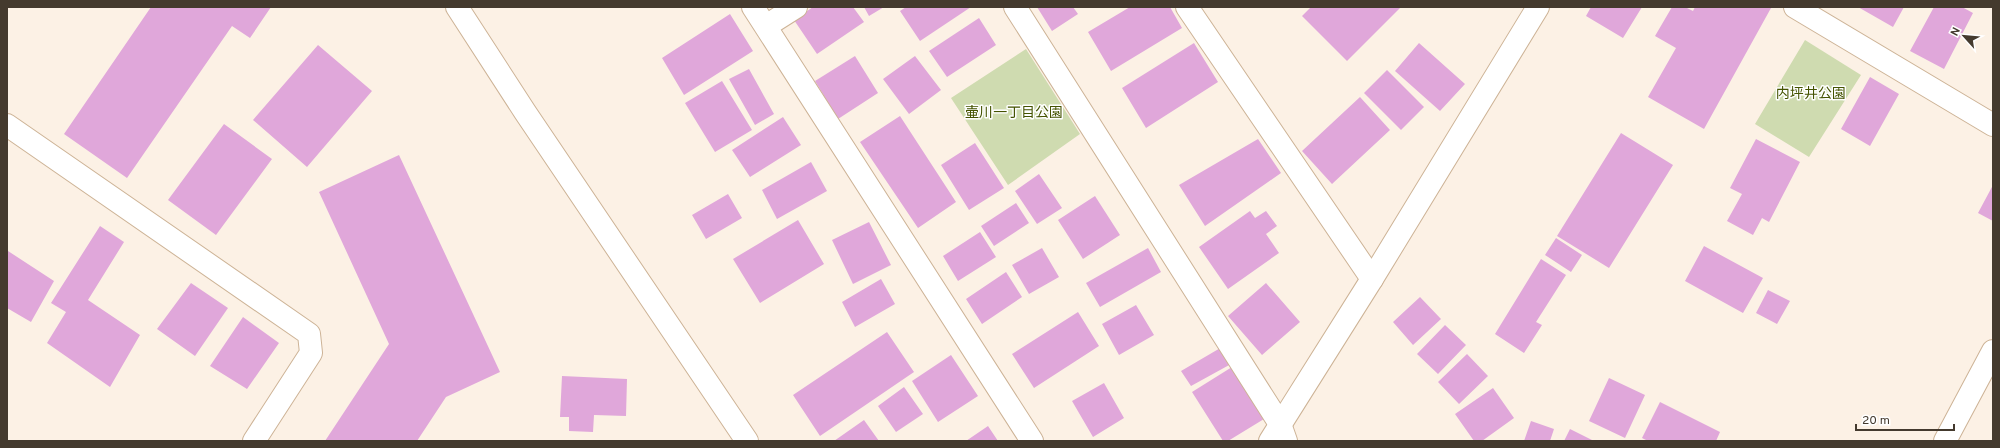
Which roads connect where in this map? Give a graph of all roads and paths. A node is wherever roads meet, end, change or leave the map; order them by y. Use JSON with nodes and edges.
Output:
{"nodes":[{"id":1,"x":457,"y":7,"type":"edge"},
{"id":2,"x":752,"y":7,"type":"edge"},
{"id":3,"x":796,"y":7,"type":"edge"},
{"id":4,"x":1015,"y":7,"type":"edge"},
{"id":5,"x":1187,"y":7,"type":"edge"},
{"id":6,"x":1538,"y":7,"type":"edge"},
{"id":7,"x":1795,"y":7,"type":"edge"},
{"id":8,"x":766,"y":26,"type":"junction"},
{"id":9,"x":1993,"y":125,"type":"edge"},
{"id":10,"x":7,"y":126,"type":"edge"},
{"id":11,"x":1372,"y":279,"type":"junction"},
{"id":12,"x":1993,"y":351,"type":"edge"},
{"id":13,"x":1279,"y":435,"type":"edge"},
{"id":14,"x":254,"y":441,"type":"edge"},
{"id":15,"x":747,"y":441,"type":"edge"},
{"id":16,"x":1032,"y":441,"type":"edge"},
{"id":17,"x":1945,"y":441,"type":"edge"}],
"edges":[{"from":1,"to":15,"type":"street"},
{"from":2,"to":8,"type":"street"},
{"from":3,"to":8,"type":"street"},
{"from":4,"to":13,"type":"street"},
{"from":5,"to":11,"type":"street"},
{"from":6,"to":11,"type":"street"},
{"from":7,"to":9,"type":"street"},
{"from":8,"to":16,"type":"street"},
{"from":10,"to":14,"type":"street"},
{"from":11,"to":13,"type":"street"},
{"from":12,"to":17,"type":"street"}]}
